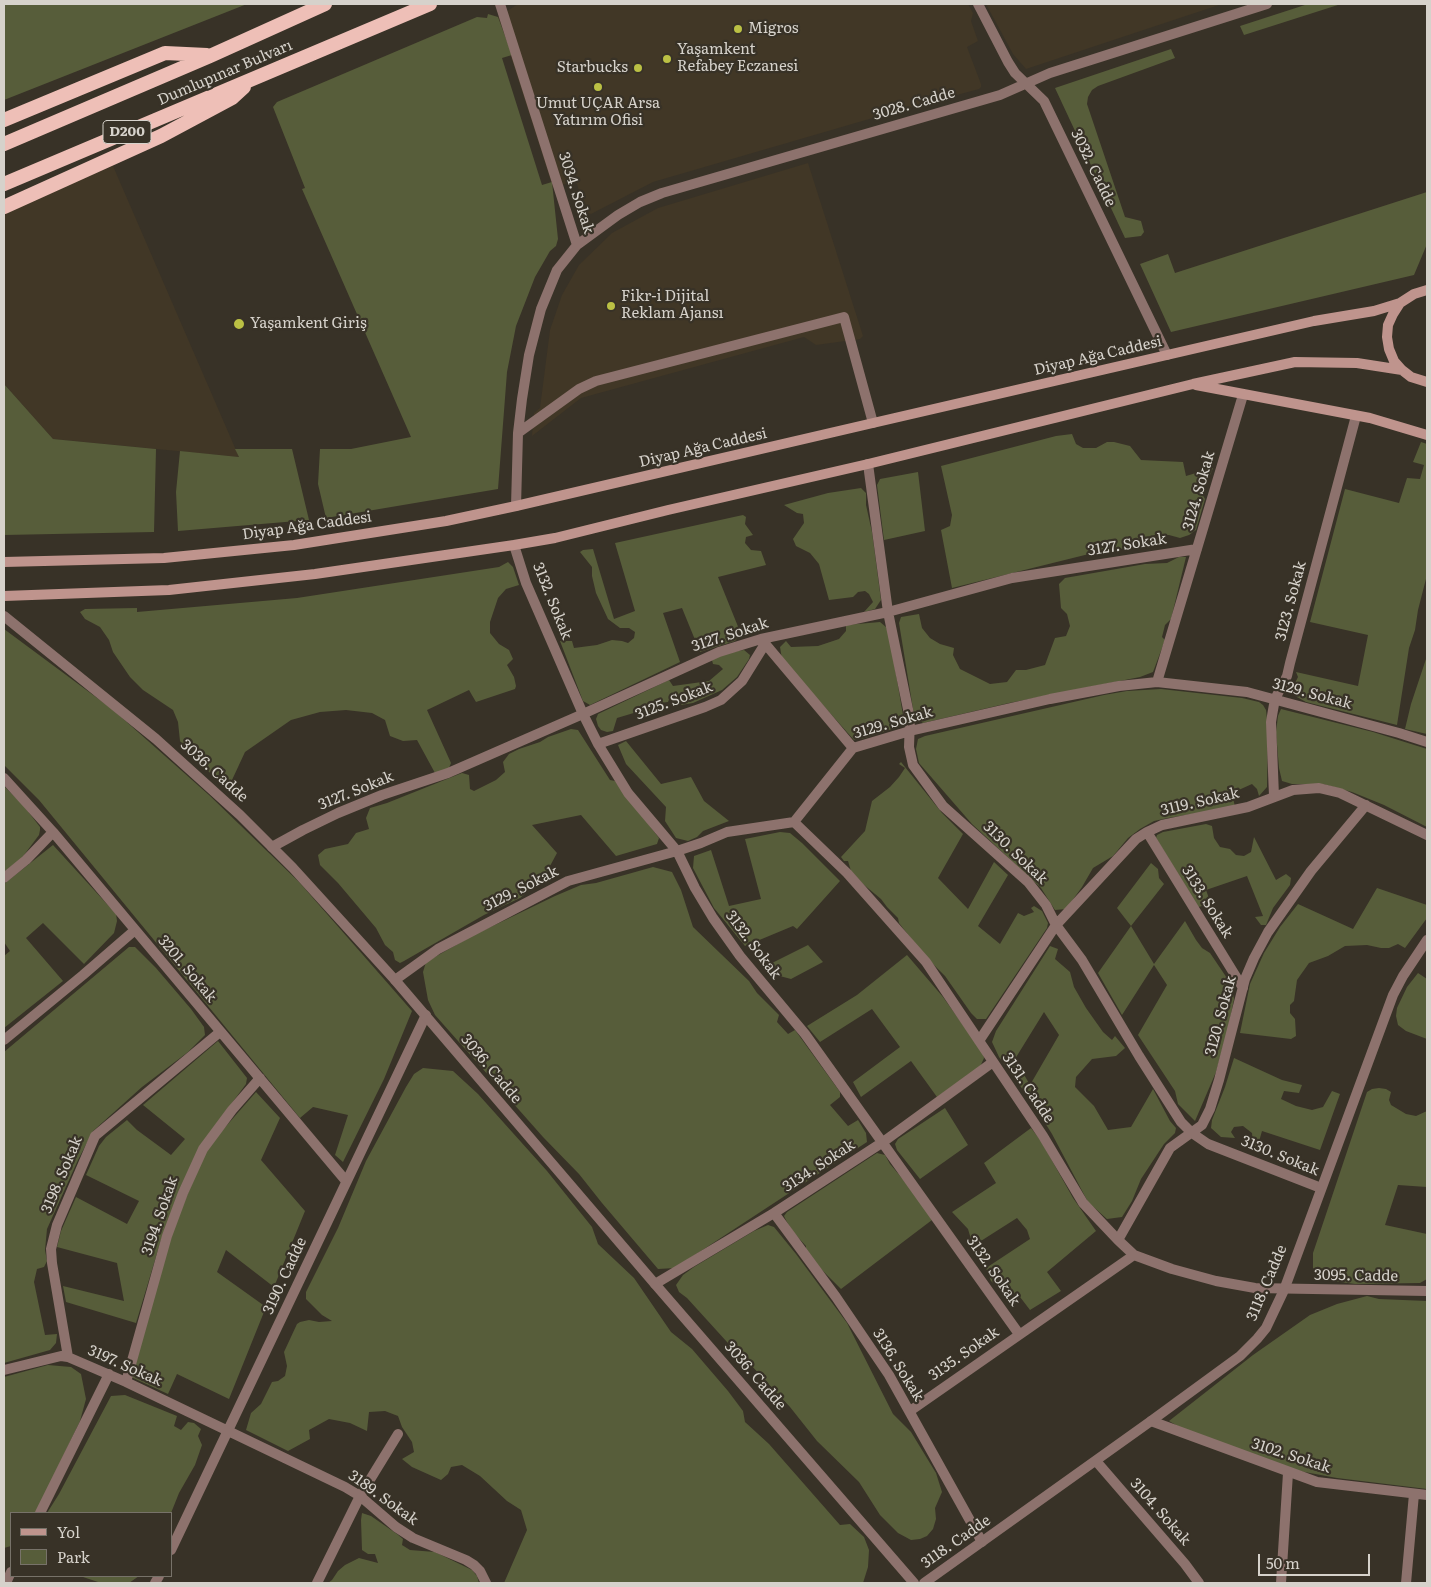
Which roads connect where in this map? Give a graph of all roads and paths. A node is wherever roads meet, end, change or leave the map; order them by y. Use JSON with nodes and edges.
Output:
{"nodes":[{"id":1,"x":325,"y":4,"type":"edge"},
{"id":2,"x":430,"y":4,"type":"edge"},
{"id":3,"x":500,"y":4,"type":"edge"},
{"id":4,"x":978,"y":4,"type":"edge"},
{"id":5,"x":1267,"y":4,"type":"edge"},
{"id":6,"x":210,"y":56,"type":"junction"},
{"id":7,"x":250,"y":80,"type":"junction"},
{"id":8,"x":1025,"y":84,"type":"junction"},
{"id":9,"x":4,"y":120,"type":"edge"},
{"id":10,"x":4,"y":144,"type":"edge"},
{"id":11,"x":4,"y":184,"type":"edge"},
{"id":12,"x":4,"y":207,"type":"edge"},
{"id":13,"x":577,"y":245,"type":"junction"},
{"id":14,"x":1427,"y":290,"type":"edge"},
{"id":15,"x":1400,"y":304,"type":"junction"},
{"id":16,"x":1166,"y":356,"type":"junction"},
{"id":17,"x":1402,"y":370,"type":"junction"},
{"id":18,"x":1425,"y":383,"type":"edge"},
{"id":19,"x":1193,"y":384,"type":"junction"},
{"id":20,"x":1243,"y":394,"type":"junction"},
{"id":21,"x":1356,"y":416,"type":"junction"},
{"id":22,"x":873,"y":423,"type":"junction"},
{"id":23,"x":518,"y":433,"type":"junction"},
{"id":24,"x":1427,"y":435,"type":"edge"},
{"id":25,"x":868,"y":464,"type":"junction"},
{"id":26,"x":516,"y":506,"type":"junction"},
{"id":27,"x":514,"y":545,"type":"junction"},
{"id":28,"x":1197,"y":550,"type":"junction"},
{"id":29,"x":4,"y":562,"type":"edge"},
{"id":30,"x":4,"y":596,"type":"edge"},
{"id":31,"x":888,"y":612,"type":"junction"},
{"id":32,"x":4,"y":616,"type":"edge"},
{"id":33,"x":763,"y":641,"type":"junction"},
{"id":34,"x":1157,"y":682,"type":"junction"},
{"id":35,"x":1276,"y":699,"type":"junction"},
{"id":36,"x":583,"y":714,"type":"junction"},
{"id":37,"x":910,"y":731,"type":"junction"},
{"id":38,"x":1427,"y":742,"type":"edge"},
{"id":39,"x":598,"y":744,"type":"junction"},
{"id":40,"x":853,"y":748,"type":"junction"},
{"id":41,"x":4,"y":778,"type":"edge"},
{"id":42,"x":1274,"y":796,"type":"junction"},
{"id":43,"x":1366,"y":805,"type":"junction"},
{"id":44,"x":794,"y":822,"type":"junction"},
{"id":45,"x":53,"y":832,"type":"junction"},
{"id":46,"x":1147,"y":832,"type":"junction"},
{"id":47,"x":1427,"y":835,"type":"edge"},
{"id":48,"x":272,"y":847,"type":"junction"},
{"id":49,"x":677,"y":851,"type":"junction"},
{"id":50,"x":4,"y":878,"type":"edge"},
{"id":51,"x":1056,"y":926,"type":"junction"},
{"id":52,"x":136,"y":930,"type":"junction"},
{"id":53,"x":1427,"y":940,"type":"edge"},
{"id":54,"x":395,"y":980,"type":"junction"},
{"id":55,"x":1243,"y":988,"type":"junction"},
{"id":56,"x":426,"y":1015,"type":"junction"},
{"id":57,"x":220,"y":1032,"type":"junction"},
{"id":58,"x":4,"y":1040,"type":"edge"},
{"id":59,"x":979,"y":1041,"type":"junction"},
{"id":60,"x":993,"y":1062,"type":"junction"},
{"id":61,"x":260,"y":1078,"type":"junction"},
{"id":62,"x":1192,"y":1133,"type":"junction"},
{"id":63,"x":883,"y":1142,"type":"junction"},
{"id":64,"x":346,"y":1181,"type":"junction"},
{"id":65,"x":1321,"y":1188,"type":"junction"},
{"id":66,"x":774,"y":1213,"type":"junction"},
{"id":67,"x":1118,"y":1240,"type":"junction"},
{"id":68,"x":1134,"y":1255,"type":"junction"},
{"id":69,"x":655,"y":1284,"type":"junction"},
{"id":70,"x":1284,"y":1290,"type":"junction"},
{"id":71,"x":1427,"y":1292,"type":"edge"},
{"id":72,"x":1019,"y":1334,"type":"junction"},
{"id":73,"x":68,"y":1357,"type":"junction"},
{"id":74,"x":4,"y":1370,"type":"edge"},
{"id":75,"x":109,"y":1374,"type":"junction"},
{"id":76,"x":126,"y":1382,"type":"junction"},
{"id":77,"x":910,"y":1411,"type":"junction"},
{"id":78,"x":1151,"y":1421,"type":"junction"},
{"id":79,"x":229,"y":1432,"type":"junction"},
{"id":80,"x":398,"y":1434,"type":"dead end"},
{"id":81,"x":1096,"y":1461,"type":"junction"},
{"id":82,"x":1288,"y":1473,"type":"junction"},
{"id":83,"x":1414,"y":1494,"type":"junction"},
{"id":84,"x":1427,"y":1495,"type":"edge"},
{"id":85,"x":360,"y":1496,"type":"junction"},
{"id":86,"x":40,"y":1512,"type":"edge"},
{"id":87,"x":982,"y":1542,"type":"junction"},
{"id":88,"x":172,"y":1548,"type":"edge"},
{"id":89,"x":317,"y":1583,"type":"edge"},
{"id":90,"x":486,"y":1583,"type":"edge"},
{"id":91,"x":914,"y":1583,"type":"edge"},
{"id":92,"x":924,"y":1583,"type":"edge"},
{"id":93,"x":1200,"y":1583,"type":"edge"},
{"id":94,"x":1281,"y":1583,"type":"edge"},
{"id":95,"x":1406,"y":1583,"type":"edge"}],
"edges":[{"from":1,"to":6,"type":"highway","name":"Dumlupınar Bulvarı","number":"D200"},
{"from":2,"to":7,"type":"highway","name":"Dumlupınar Bulvarı","number":"D200"},
{"from":3,"to":13,"type":"street","name":"3034. Sokak"},
{"from":4,"to":8,"type":"street","name":"3032. Cadde"},
{"from":5,"to":8,"type":"street","name":"3028. Cadde"},
{"from":6,"to":9,"type":"highway"},
{"from":6,"to":10,"type":"highway","name":"Dumlupınar Bulvarı","number":"D200"},
{"from":7,"to":11,"type":"highway","name":"Dumlupınar Bulvarı","number":"D200"},
{"from":7,"to":12,"type":"highway"},
{"from":8,"to":13,"type":"street","name":"3028. Cadde"},
{"from":8,"to":16,"type":"street","name":"3032. Cadde"},
{"from":13,"to":23,"type":"street","name":"3034. Sokak"},
{"from":14,"to":15,"type":"main road","name":"Diyap Ağa Caddesi"},
{"from":15,"to":16,"type":"main road","name":"Diyap Ağa Caddesi"},
{"from":15,"to":17,"type":"main road"},
{"from":16,"to":22,"type":"main road","name":"Diyap Ağa Caddesi"},
{"from":17,"to":18,"type":"main road"},
{"from":17,"to":19,"type":"main road"},
{"from":19,"to":20,"type":"main road"},
{"from":19,"to":25,"type":"main road"},
{"from":20,"to":21,"type":"main road"},
{"from":20,"to":28,"type":"street","name":"3124. Sokak"},
{"from":21,"to":24,"type":"main road"},
{"from":21,"to":35,"type":"street","name":"3123. Sokak"},
{"from":22,"to":23,"type":"street"},
{"from":22,"to":26,"type":"main road","name":"Diyap Ağa Caddesi"},
{"from":23,"to":26,"type":"street","name":"3034. Sokak"},
{"from":25,"to":27,"type":"main road"},
{"from":25,"to":31,"type":"street","name":"3130. Sokak"},
{"from":26,"to":29,"type":"main road","name":"Diyap Ağa Caddesi"},
{"from":27,"to":30,"type":"main road"},
{"from":27,"to":36,"type":"street","name":"3132. Sokak"},
{"from":28,"to":31,"type":"street","name":"3127. Sokak"},
{"from":28,"to":34,"type":"street","name":"3124. Sokak"},
{"from":31,"to":33,"type":"street","name":"3127. Sokak"},
{"from":31,"to":37,"type":"street","name":"3130. Sokak"},
{"from":32,"to":48,"type":"street","name":"3036. Cadde"},
{"from":33,"to":36,"type":"street","name":"3127. Sokak"},
{"from":33,"to":39,"type":"street","name":"3125. Sokak"},
{"from":33,"to":40,"type":"street"},
{"from":34,"to":35,"type":"street","name":"3129. Sokak"},
{"from":34,"to":37,"type":"street","name":"3129. Sokak"},
{"from":35,"to":38,"type":"street","name":"3129. Sokak"},
{"from":35,"to":42,"type":"street","name":"3123. Sokak"},
{"from":36,"to":39,"type":"street","name":"3132. Sokak"},
{"from":36,"to":48,"type":"street","name":"3127. Sokak"},
{"from":37,"to":40,"type":"street","name":"3129. Sokak"},
{"from":37,"to":51,"type":"street","name":"3130. Sokak"},
{"from":39,"to":49,"type":"street","name":"3132. Sokak"},
{"from":40,"to":44,"type":"street","name":"3129. Sokak"},
{"from":41,"to":45,"type":"street","name":"3201. Sokak"},
{"from":42,"to":43,"type":"street","name":"3119. Sokak"},
{"from":42,"to":46,"type":"street","name":"3119. Sokak"},
{"from":43,"to":47,"type":"street","name":"3119. Sokak"},
{"from":43,"to":55,"type":"street","name":"3120. Sokak"},
{"from":44,"to":49,"type":"street","name":"3129. Sokak"},
{"from":44,"to":59,"type":"street","name":"3131. Cadde"},
{"from":45,"to":50,"type":"street"},
{"from":45,"to":52,"type":"street","name":"3201. Sokak"},
{"from":46,"to":51,"type":"street","name":"3119. Sokak"},
{"from":46,"to":55,"type":"street","name":"3133. Sokak"},
{"from":48,"to":54,"type":"street","name":"3036. Cadde"},
{"from":49,"to":54,"type":"street","name":"3129. Sokak"},
{"from":49,"to":63,"type":"street","name":"3132. Sokak"},
{"from":51,"to":59,"type":"street","name":"3119. Sokak"},
{"from":51,"to":62,"type":"street","name":"3130. Sokak"},
{"from":52,"to":57,"type":"street","name":"3201. Sokak"},
{"from":52,"to":58,"type":"street"},
{"from":53,"to":65,"type":"street","name":"3118. Cadde"},
{"from":54,"to":56,"type":"street","name":"3036. Cadde"},
{"from":55,"to":62,"type":"street","name":"3120. Sokak"},
{"from":56,"to":64,"type":"street","name":"3190. Cadde"},
{"from":56,"to":69,"type":"street","name":"3036. Cadde"},
{"from":57,"to":61,"type":"street","name":"3201. Sokak"},
{"from":57,"to":73,"type":"street","name":"3198. Sokak"},
{"from":59,"to":60,"type":"street","name":"3131. Cadde"},
{"from":60,"to":63,"type":"street","name":"3134. Sokak"},
{"from":60,"to":67,"type":"street","name":"3131. Cadde"},
{"from":61,"to":64,"type":"street","name":"3201. Sokak"},
{"from":61,"to":76,"type":"street","name":"3194. Sokak"},
{"from":62,"to":65,"type":"street","name":"3130. Sokak"},
{"from":62,"to":67,"type":"street","name":"3120. Sokak"},
{"from":63,"to":66,"type":"street","name":"3134. Sokak"},
{"from":63,"to":72,"type":"street","name":"3132. Sokak"},
{"from":64,"to":79,"type":"street","name":"3190. Cadde"},
{"from":65,"to":70,"type":"street","name":"3118. Cadde"},
{"from":66,"to":69,"type":"street","name":"3134. Sokak"},
{"from":66,"to":77,"type":"street","name":"3136. Sokak"},
{"from":67,"to":68,"type":"street","name":"3131. Cadde"},
{"from":68,"to":70,"type":"street","name":"3131. Cadde"},
{"from":68,"to":72,"type":"street","name":"3135. Sokak"},
{"from":69,"to":91,"type":"street","name":"3036. Cadde"},
{"from":70,"to":71,"type":"street","name":"3095. Cadde"},
{"from":70,"to":78,"type":"street","name":"3118. Cadde"},
{"from":72,"to":77,"type":"street","name":"3135. Sokak"},
{"from":73,"to":74,"type":"street","name":"3197. Sokak"},
{"from":73,"to":75,"type":"street","name":"3197. Sokak"},
{"from":75,"to":76,"type":"street","name":"3197. Sokak"},
{"from":75,"to":86,"type":"street"},
{"from":76,"to":79,"type":"street","name":"3197. Sokak"},
{"from":77,"to":87,"type":"street","name":"3136. Sokak"},
{"from":78,"to":81,"type":"street","name":"3118. Cadde"},
{"from":78,"to":82,"type":"street","name":"3102. Sokak"},
{"from":79,"to":85,"type":"street","name":"3189. Sokak"},
{"from":79,"to":88,"type":"street","name":"3190. Cadde"},
{"from":80,"to":85,"type":"street"},
{"from":81,"to":87,"type":"street","name":"3118. Cadde"},
{"from":81,"to":93,"type":"street","name":"3104. Sokak"},
{"from":82,"to":83,"type":"street","name":"3102. Sokak"},
{"from":82,"to":94,"type":"street"},
{"from":83,"to":84,"type":"street","name":"3102. Sokak"},
{"from":83,"to":95,"type":"street"},
{"from":85,"to":89,"type":"street"},
{"from":85,"to":90,"type":"street","name":"3189. Sokak"},
{"from":87,"to":92,"type":"street","name":"3118. Cadde"}]}
